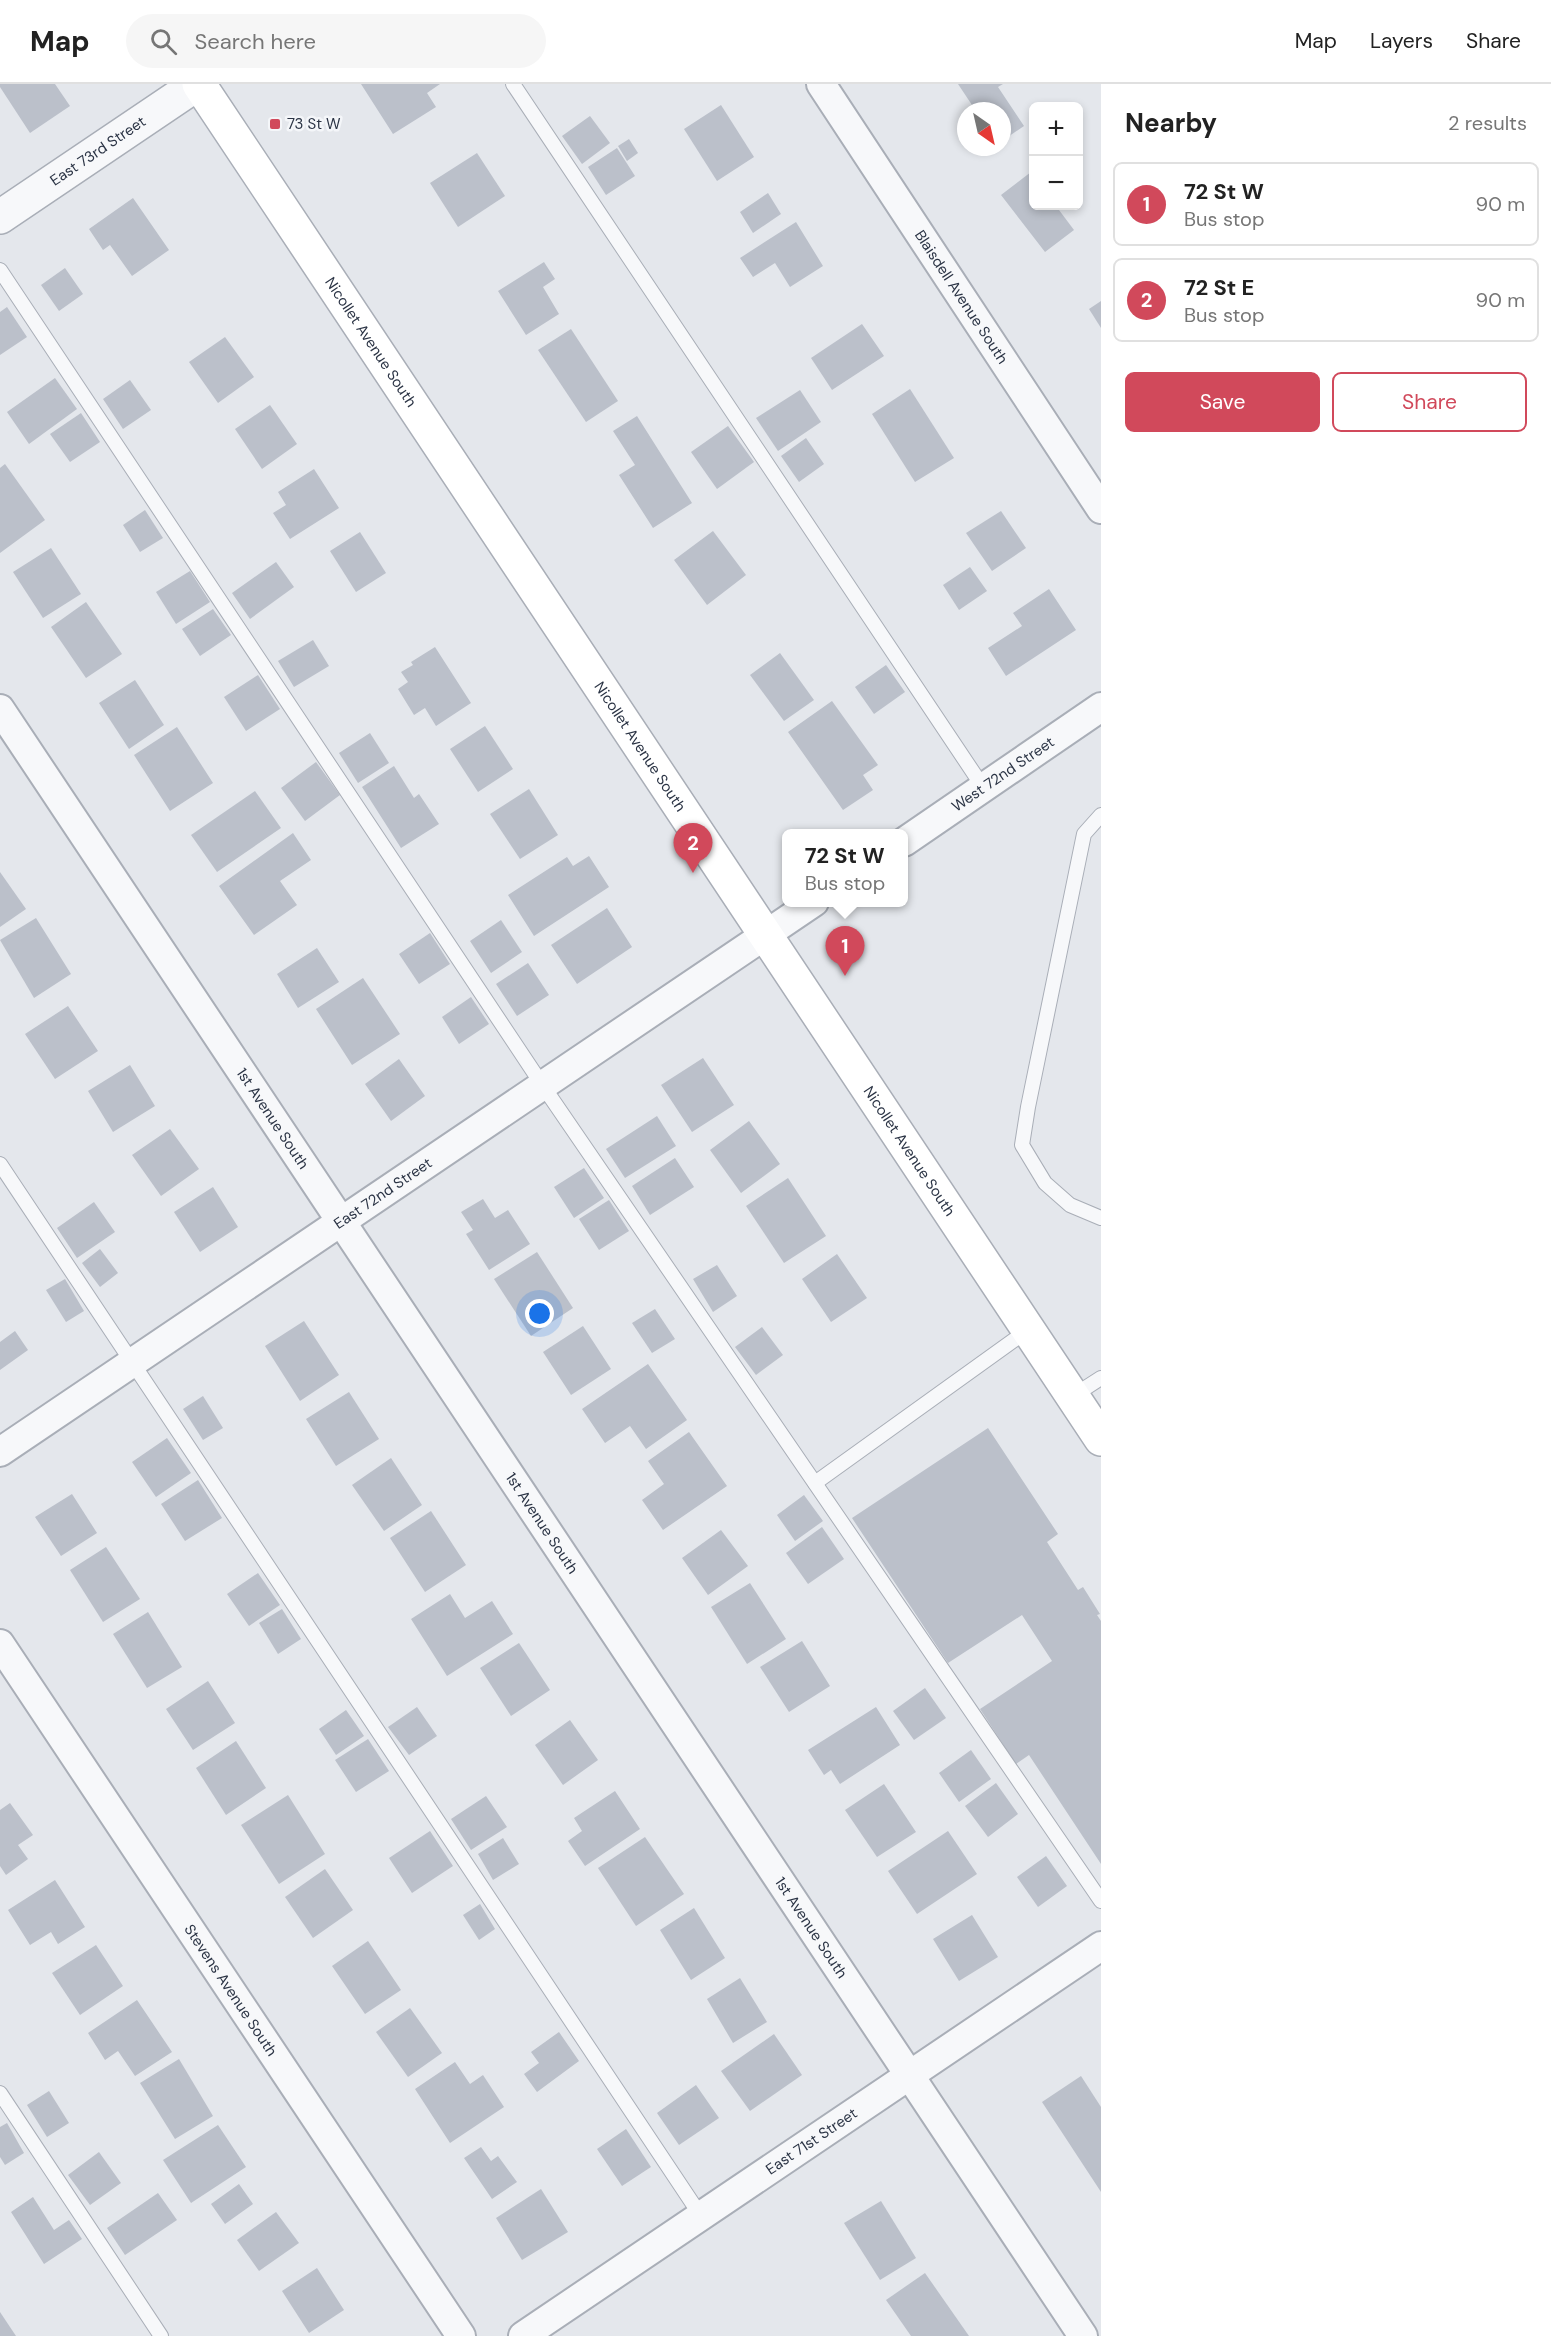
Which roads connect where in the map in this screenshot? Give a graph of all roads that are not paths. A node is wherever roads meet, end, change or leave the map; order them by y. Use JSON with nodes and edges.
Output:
{"nodes":[{"id":1,"x":198,"y":84,"type":"edge"},
{"id":2,"x":513,"y":84,"type":"edge"},
{"id":3,"x":821,"y":84,"type":"edge"},
{"id":4,"x":0,"y":217,"type":"edge"},
{"id":5,"x":0,"y":270,"type":"edge"},
{"id":6,"x":1101,"y":509,"type":"edge"},
{"id":7,"x":1101,"y":707,"type":"edge"},
{"id":8,"x":0,"y":709,"type":"edge"},
{"id":9,"x":983,"y":787,"type":"junction"},
{"id":10,"x":1101,"y":815,"type":"edge"},
{"id":11,"x":908,"y":839,"type":"edge"},
{"id":12,"x":808,"y":907,"type":"edge"},
{"id":13,"x":766,"y":935,"type":"junction"},
{"id":14,"x":543,"y":1086,"type":"junction"},
{"id":15,"x":0,"y":1164,"type":"edge"},
{"id":16,"x":1101,"y":1218,"type":"edge"},
{"id":17,"x":342,"y":1222,"type":"junction"},
{"id":18,"x":1028,"y":1330,"type":"junction"},
{"id":19,"x":132,"y":1363,"type":"junction"},
{"id":20,"x":1101,"y":1378,"type":"edge"},
{"id":21,"x":1072,"y":1396,"type":"junction"},
{"id":22,"x":1101,"y":1439,"type":"edge"},
{"id":23,"x":0,"y":1452,"type":"edge"},
{"id":24,"x":815,"y":1483,"type":"junction"},
{"id":25,"x":0,"y":1644,"type":"edge"},
{"id":26,"x":1101,"y":1901,"type":"edge"},
{"id":27,"x":1101,"y":1946,"type":"edge"},
{"id":28,"x":909,"y":2075,"type":"junction"},
{"id":29,"x":0,"y":2093,"type":"edge"},
{"id":30,"x":701,"y":2216,"type":"junction"},
{"id":31,"x":161,"y":2336,"type":"edge"},
{"id":32,"x":461,"y":2336,"type":"edge"},
{"id":33,"x":523,"y":2336,"type":"edge"},
{"id":34,"x":1083,"y":2336,"type":"edge"}],
"edges":[{"from":1,"to":4,"type":"street","name":"East 73rd Street"},
{"from":1,"to":13,"type":"main road","name":"Nicollet Avenue South"},
{"from":2,"to":9,"type":"lane"},
{"from":3,"to":6,"type":"street","name":"Blaisdell Avenue South"},
{"from":5,"to":14,"type":"lane"},
{"from":7,"to":9,"type":"street","name":"West 72nd Street"},
{"from":8,"to":17,"type":"street","name":"1st Avenue South"},
{"from":9,"to":11,"type":"street","name":"West 72nd Street"},
{"from":10,"to":16,"type":"lane"},
{"from":12,"to":13,"type":"street"},
{"from":13,"to":14,"type":"street","name":"East 72nd Street"},
{"from":13,"to":18,"type":"main road","name":"Nicollet Avenue South"},
{"from":14,"to":17,"type":"street","name":"East 72nd Street"},
{"from":14,"to":24,"type":"lane"},
{"from":15,"to":19,"type":"lane"},
{"from":17,"to":19,"type":"street","name":"East 72nd Street"},
{"from":17,"to":28,"type":"street","name":"1st Avenue South"},
{"from":18,"to":21,"type":"main road","name":"Nicollet Avenue South"},
{"from":18,"to":24,"type":"lane"},
{"from":19,"to":23,"type":"street","name":"East 72nd Street"},
{"from":19,"to":30,"type":"lane"},
{"from":20,"to":21,"type":"lane"},
{"from":21,"to":22,"type":"main road","name":"Nicollet Avenue South"},
{"from":24,"to":26,"type":"lane"},
{"from":25,"to":32,"type":"street","name":"Stevens Avenue South"},
{"from":27,"to":28,"type":"street","name":"East 71st Street"},
{"from":28,"to":30,"type":"street","name":"East 71st Street"},
{"from":28,"to":34,"type":"street","name":"1st Avenue South"},
{"from":29,"to":31,"type":"lane"},
{"from":30,"to":33,"type":"street","name":"East 71st Street"}]}
